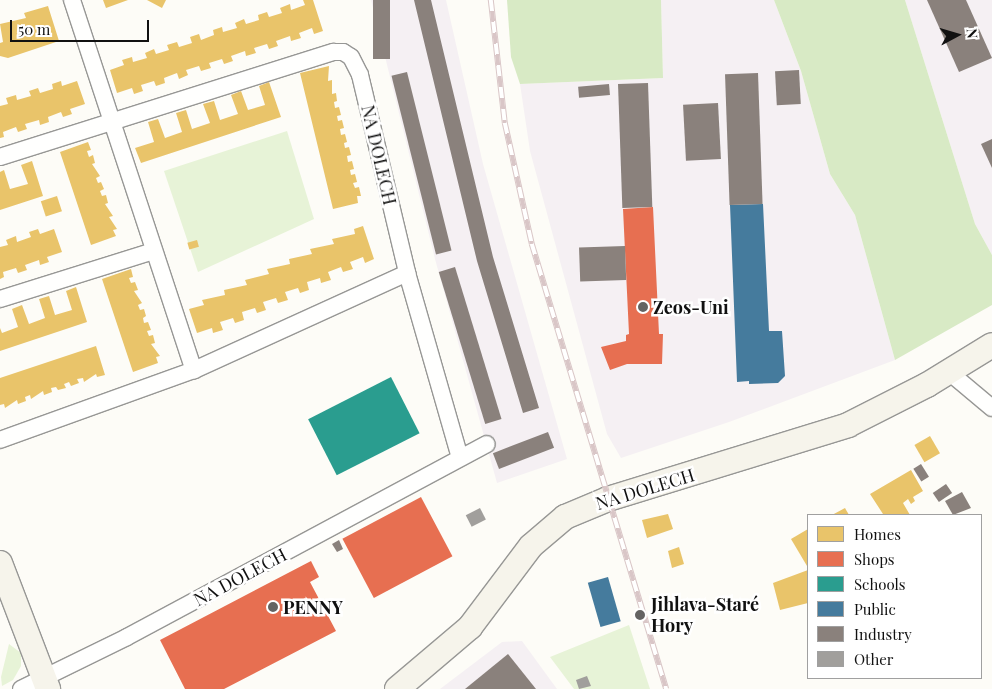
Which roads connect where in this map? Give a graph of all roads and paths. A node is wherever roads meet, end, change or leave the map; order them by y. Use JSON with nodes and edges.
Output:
{"nodes":[{"id":1,"x":72,"y":0,"type":"edge"},
{"id":2,"x":110,"y":121,"type":"junction"},
{"id":3,"x":0,"y":157,"type":"edge"},
{"id":4,"x":153,"y":251,"type":"junction"},
{"id":5,"x":407,"y":273,"type":"junction"},
{"id":6,"x":0,"y":300,"type":"edge"},
{"id":7,"x":992,"y":345,"type":"edge"},
{"id":8,"x":194,"y":370,"type":"junction"},
{"id":9,"x":949,"y":372,"type":"junction"},
{"id":10,"x":992,"y":408,"type":"edge"},
{"id":11,"x":0,"y":440,"type":"edge"},
{"id":12,"x":487,"y":444,"type":"dead end"},
{"id":13,"x":460,"y":458,"type":"junction"},
{"id":14,"x":0,"y":563,"type":"edge"},
{"id":15,"x":47,"y":684,"type":"edge"},
{"id":16,"x":21,"y":689,"type":"edge"},
{"id":17,"x":397,"y":689,"type":"edge"}],
"edges":[{"from":1,"to":2,"type":"street"},
{"from":2,"to":3,"type":"street","name":"NA DOLECH"},
{"from":2,"to":4,"type":"street"},
{"from":2,"to":5,"type":"street","name":"NA DOLECH"},
{"from":4,"to":6,"type":"street"},
{"from":4,"to":8,"type":"street"},
{"from":5,"to":8,"type":"street"},
{"from":5,"to":13,"type":"street"},
{"from":7,"to":9,"type":"main road","name":"NA DOLECH"},
{"from":8,"to":11,"type":"street"},
{"from":9,"to":10,"type":"street"},
{"from":9,"to":17,"type":"main road","name":"NA DOLECH"},
{"from":12,"to":13,"type":"street","name":"NA DOLECH"},
{"from":13,"to":15,"type":"street","name":"NA DOLECH"},
{"from":14,"to":15,"type":"main road"},
{"from":15,"to":16,"type":"street","name":"NA DOLECH"}]}
